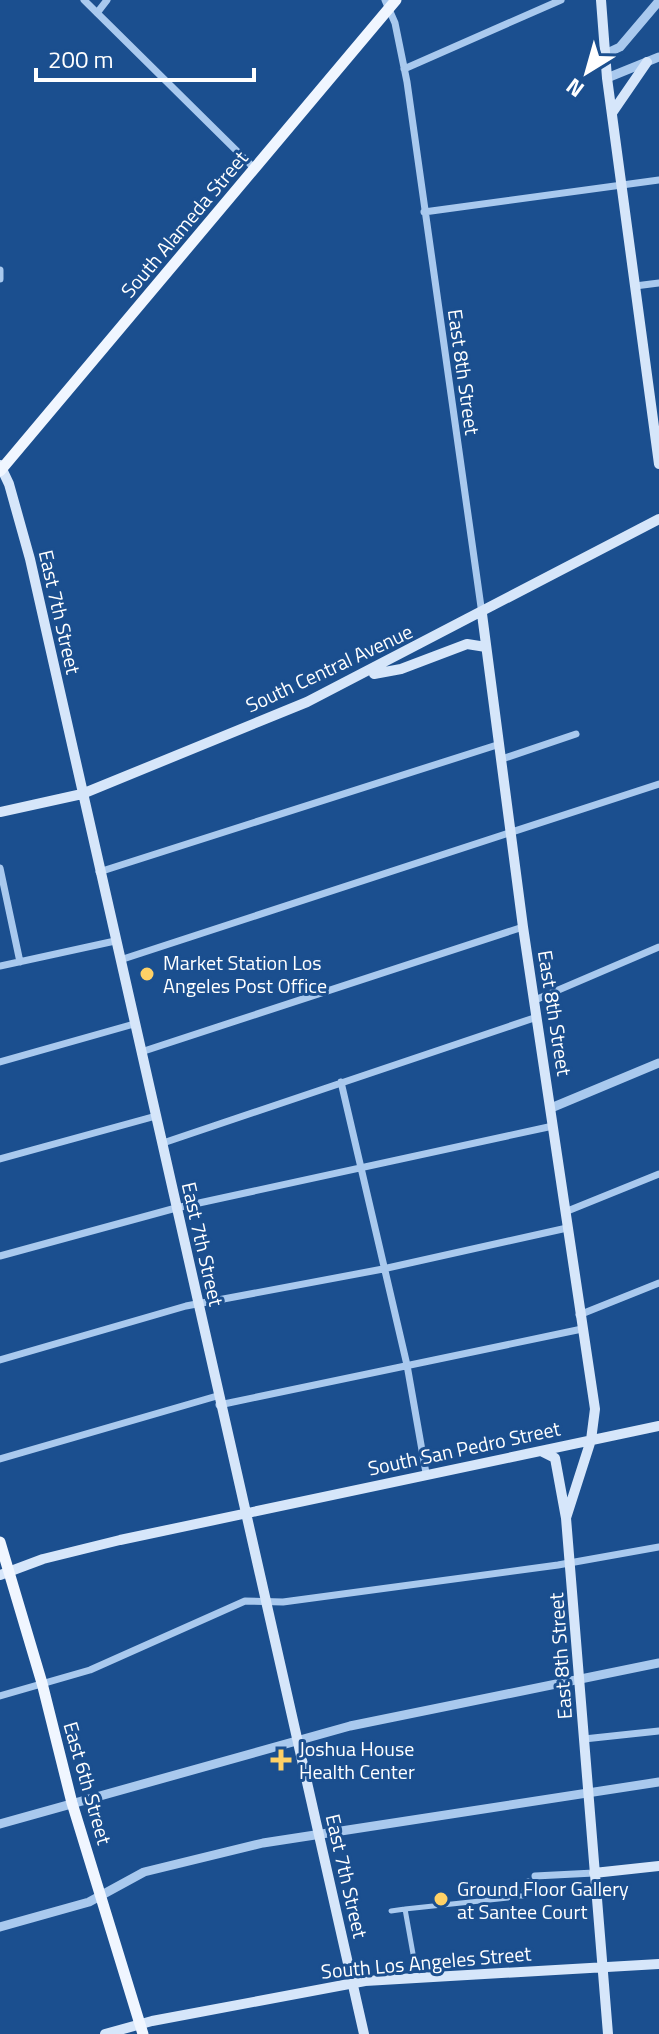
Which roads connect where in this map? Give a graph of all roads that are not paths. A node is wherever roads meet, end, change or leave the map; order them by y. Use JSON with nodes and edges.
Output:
{"nodes":[{"id":1,"x":84,"y":0,"type":"edge"},
{"id":2,"x":107,"y":0,"type":"edge"},
{"id":3,"x":561,"y":0,"type":"edge"},
{"id":4,"x":601,"y":0,"type":"edge"},
{"id":5,"x":659,"y":1,"type":"edge"},
{"id":6,"x":391,"y":2,"type":"edge"},
{"id":7,"x":97,"y":13,"type":"junction"},
{"id":8,"x":605,"y":54,"type":"junction"},
{"id":9,"x":659,"y":57,"type":"edge"},
{"id":10,"x":647,"y":62,"type":"junction"},
{"id":11,"x":404,"y":69,"type":"junction"},
{"id":12,"x":607,"y":78,"type":"junction"},
{"id":13,"x":612,"y":113,"type":"junction"},
{"id":14,"x":255,"y":169,"type":"junction"},
{"id":15,"x":659,"y":180,"type":"edge"},
{"id":16,"x":622,"y":187,"type":"junction"},
{"id":17,"x":424,"y":212,"type":"junction"},
{"id":18,"x":659,"y":283,"type":"edge"},
{"id":19,"x":635,"y":286,"type":"junction"},
{"id":20,"x":654,"y":386,"type":"edge"},
{"id":21,"x":659,"y":464,"type":"edge"},
{"id":22,"x":1,"y":468,"type":"edge"},
{"id":23,"x":659,"y":519,"type":"edge"},
{"id":24,"x":482,"y":614,"type":"junction"},
{"id":25,"x":486,"y":647,"type":"junction"},
{"id":26,"x":364,"y":675,"type":"junction"},
{"id":27,"x":576,"y":734,"type":"dead end"},
{"id":28,"x":500,"y":744,"type":"junction"},
{"id":29,"x":502,"y":759,"type":"junction"},
{"id":30,"x":659,"y":784,"type":"edge"},
{"id":31,"x":82,"y":794,"type":"junction"},
{"id":32,"x":0,"y":812,"type":"edge"},
{"id":33,"x":511,"y":832,"type":"junction"},
{"id":34,"x":0,"y":868,"type":"edge"},
{"id":35,"x":99,"y":872,"type":"junction"},
{"id":36,"x":523,"y":927,"type":"junction"},
{"id":37,"x":115,"y":941,"type":"junction"},
{"id":38,"x":659,"y":947,"type":"edge"},
{"id":39,"x":120,"y":960,"type":"junction"},
{"id":40,"x":20,"y":962,"type":"junction"},
{"id":41,"x":0,"y":966,"type":"edge"},
{"id":42,"x":535,"y":1000,"type":"junction"},
{"id":43,"x":537,"y":1017,"type":"junction"},
{"id":44,"x":134,"y":1024,"type":"junction"},
{"id":45,"x":141,"y":1052,"type":"junction"},
{"id":46,"x":0,"y":1062,"type":"edge"},
{"id":47,"x":659,"y":1063,"type":"edge"},
{"id":48,"x":341,"y":1082,"type":"junction"},
{"id":49,"x":551,"y":1108,"type":"junction"},
{"id":50,"x":156,"y":1116,"type":"junction"},
{"id":51,"x":553,"y":1126,"type":"junction"},
{"id":52,"x":163,"y":1143,"type":"junction"},
{"id":53,"x":0,"y":1159,"type":"edge"},
{"id":54,"x":361,"y":1168,"type":"junction"},
{"id":55,"x":659,"y":1174,"type":"edge"},
{"id":56,"x":176,"y":1208,"type":"junction"},
{"id":57,"x":565,"y":1212,"type":"junction"},
{"id":58,"x":567,"y":1228,"type":"junction"},
{"id":59,"x":0,"y":1256,"type":"edge"},
{"id":60,"x":383,"y":1269,"type":"junction"},
{"id":61,"x":659,"y":1283,"type":"edge"},
{"id":62,"x":198,"y":1305,"type":"junction"},
{"id":63,"x":579,"y":1315,"type":"junction"},
{"id":64,"x":582,"y":1329,"type":"junction"},
{"id":65,"x":0,"y":1360,"type":"edge"},
{"id":66,"x":407,"y":1365,"type":"junction"},
{"id":67,"x":218,"y":1400,"type":"junction"},
{"id":68,"x":659,"y":1426,"type":"edge"},
{"id":69,"x":591,"y":1440,"type":"junction"},
{"id":70,"x":539,"y":1450,"type":"junction"},
{"id":71,"x":0,"y":1459,"type":"edge"},
{"id":72,"x":426,"y":1473,"type":"junction"},
{"id":73,"x":244,"y":1513,"type":"junction"},
{"id":74,"x":566,"y":1518,"type":"junction"},
{"id":75,"x":0,"y":1542,"type":"edge"},
{"id":76,"x":659,"y":1547,"type":"edge"},
{"id":77,"x":571,"y":1563,"type":"junction"},
{"id":78,"x":5,"y":1573,"type":"edge"},
{"id":79,"x":266,"y":1601,"type":"junction"},
{"id":80,"x":659,"y":1663,"type":"edge"},
{"id":81,"x":580,"y":1679,"type":"junction"},
{"id":82,"x":42,"y":1683,"type":"junction"},
{"id":83,"x":0,"y":1696,"type":"edge"},
{"id":84,"x":659,"y":1731,"type":"edge"},
{"id":85,"x":584,"y":1739,"type":"junction"},
{"id":86,"x":298,"y":1740,"type":"junction"},
{"id":87,"x":659,"y":1782,"type":"edge"},
{"id":88,"x":588,"y":1793,"type":"junction"},
{"id":89,"x":72,"y":1803,"type":"junction"},
{"id":90,"x":0,"y":1824,"type":"edge"},
{"id":91,"x":319,"y":1833,"type":"junction"},
{"id":92,"x":659,"y":1866,"type":"edge"},
{"id":93,"x":594,"y":1873,"type":"junction"},
{"id":94,"x":530,"y":1880,"type":"dead end"},
{"id":95,"x":102,"y":1897,"type":"junction"},
{"id":96,"x":508,"y":1898,"type":"dead end"},
{"id":97,"x":405,"y":1909,"type":"junction"},
{"id":98,"x":391,"y":1911,"type":"dead end"},
{"id":99,"x":0,"y":1927,"type":"edge"},
{"id":100,"x":659,"y":1964,"type":"edge"},
{"id":101,"x":415,"y":1965,"type":"dead end"},
{"id":102,"x":603,"y":1965,"type":"junction"},
{"id":103,"x":353,"y":1983,"type":"junction"},
{"id":104,"x":142,"y":2030,"type":"edge"},
{"id":105,"x":105,"y":2034,"type":"edge"},
{"id":106,"x":364,"y":2034,"type":"edge"},
{"id":107,"x":608,"y":2034,"type":"edge"}],
"edges":[{"from":1,"to":7,"type":"street"},
{"from":2,"to":7,"type":"street"},
{"from":3,"to":11,"type":"street"},
{"from":4,"to":8,"type":"main road"},
{"from":5,"to":8,"type":"street"},
{"from":6,"to":11,"type":"street","name":"East 8th Street"},
{"from":6,"to":14,"type":"main road","name":"South Alameda Street"},
{"from":7,"to":14,"type":"street"},
{"from":8,"to":12,"type":"main road"},
{"from":9,"to":10,"type":"street"},
{"from":10,"to":12,"type":"street"},
{"from":10,"to":13,"type":"main road"},
{"from":11,"to":17,"type":"street","name":"East 8th Street"},
{"from":12,"to":13,"type":"main road"},
{"from":13,"to":16,"type":"main road"},
{"from":14,"to":22,"type":"main road","name":"South Alameda Street"},
{"from":15,"to":16,"type":"street"},
{"from":16,"to":17,"type":"street"},
{"from":16,"to":19,"type":"main road"},
{"from":17,"to":24,"type":"street","name":"East 8th Street"},
{"from":18,"to":19,"type":"street"},
{"from":19,"to":20,"type":"main road"},
{"from":20,"to":21,"type":"main road"},
{"from":22,"to":31,"type":"main road","name":"East 7th Street"},
{"from":23,"to":24,"type":"main road","name":"South Central Avenue"},
{"from":24,"to":25,"type":"main road","name":"East 8th Street"},
{"from":24,"to":26,"type":"main road","name":"South Central Avenue"},
{"from":25,"to":26,"type":"main road"},
{"from":25,"to":28,"type":"main road","name":"East 8th Street"},
{"from":26,"to":31,"type":"main road","name":"South Central Avenue"},
{"from":27,"to":29,"type":"street"},
{"from":28,"to":29,"type":"main road","name":"East 8th Street"},
{"from":28,"to":35,"type":"street"},
{"from":29,"to":33,"type":"main road","name":"East 8th Street"},
{"from":30,"to":33,"type":"street"},
{"from":31,"to":32,"type":"main road","name":"South Central Avenue"},
{"from":31,"to":35,"type":"main road","name":"East 7th Street"},
{"from":33,"to":36,"type":"main road","name":"East 8th Street"},
{"from":33,"to":39,"type":"street"},
{"from":34,"to":40,"type":"street"},
{"from":35,"to":37,"type":"main road","name":"East 7th Street"},
{"from":36,"to":42,"type":"main road","name":"East 8th Street"},
{"from":36,"to":45,"type":"street"},
{"from":37,"to":39,"type":"main road","name":"East 7th Street"},
{"from":37,"to":40,"type":"street"},
{"from":38,"to":42,"type":"street"},
{"from":39,"to":44,"type":"main road","name":"East 7th Street"},
{"from":40,"to":41,"type":"street"},
{"from":42,"to":43,"type":"main road","name":"East 8th Street"},
{"from":43,"to":48,"type":"street"},
{"from":43,"to":49,"type":"main road","name":"East 8th Street"},
{"from":44,"to":45,"type":"main road","name":"East 7th Street"},
{"from":44,"to":46,"type":"street"},
{"from":45,"to":50,"type":"main road","name":"East 7th Street"},
{"from":47,"to":49,"type":"street"},
{"from":48,"to":52,"type":"street"},
{"from":48,"to":54,"type":"street"},
{"from":49,"to":51,"type":"main road","name":"East 8th Street"},
{"from":50,"to":52,"type":"main road","name":"East 7th Street"},
{"from":50,"to":53,"type":"street"},
{"from":51,"to":54,"type":"street"},
{"from":51,"to":57,"type":"main road","name":"East 8th Street"},
{"from":52,"to":56,"type":"main road","name":"East 7th Street"},
{"from":54,"to":56,"type":"street"},
{"from":54,"to":60,"type":"street"},
{"from":55,"to":57,"type":"street"},
{"from":56,"to":59,"type":"street"},
{"from":56,"to":62,"type":"main road","name":"East 7th Street"},
{"from":57,"to":58,"type":"main road","name":"East 8th Street"},
{"from":58,"to":60,"type":"street"},
{"from":58,"to":63,"type":"main road","name":"East 8th Street"},
{"from":60,"to":62,"type":"street"},
{"from":60,"to":66,"type":"street"},
{"from":61,"to":63,"type":"street"},
{"from":62,"to":65,"type":"street"},
{"from":62,"to":67,"type":"main road","name":"East 7th Street"},
{"from":63,"to":64,"type":"main road","name":"East 8th Street"},
{"from":64,"to":66,"type":"street"},
{"from":64,"to":69,"type":"main road","name":"East 8th Street"},
{"from":66,"to":67,"type":"street"},
{"from":66,"to":72,"type":"street"},
{"from":67,"to":71,"type":"street"},
{"from":67,"to":73,"type":"main road","name":"East 7th Street"},
{"from":68,"to":69,"type":"main road","name":"South San Pedro Street"},
{"from":69,"to":70,"type":"main road","name":"South San Pedro Street"},
{"from":69,"to":74,"type":"main road","name":"East 8th Street"},
{"from":70,"to":72,"type":"main road","name":"South San Pedro Street"},
{"from":70,"to":74,"type":"main road"},
{"from":72,"to":73,"type":"main road","name":"South San Pedro Street"},
{"from":73,"to":78,"type":"main road"},
{"from":73,"to":79,"type":"main road","name":"East 7th Street"},
{"from":74,"to":77,"type":"main road","name":"East 8th Street"},
{"from":75,"to":78,"type":"main road","name":"East 6th Street"},
{"from":76,"to":77,"type":"street"},
{"from":77,"to":79,"type":"street"},
{"from":77,"to":81,"type":"main road","name":"East 8th Street"},
{"from":78,"to":82,"type":"main road","name":"East 6th Street"},
{"from":79,"to":82,"type":"street"},
{"from":79,"to":86,"type":"main road","name":"East 7th Street"},
{"from":80,"to":81,"type":"street"},
{"from":81,"to":85,"type":"main road","name":"East 8th Street"},
{"from":81,"to":86,"type":"street"},
{"from":82,"to":83,"type":"street"},
{"from":82,"to":89,"type":"main road","name":"East 6th Street"},
{"from":84,"to":85,"type":"street"},
{"from":85,"to":88,"type":"main road","name":"East 8th Street"},
{"from":86,"to":89,"type":"street"},
{"from":86,"to":91,"type":"main road","name":"East 7th Street"},
{"from":87,"to":88,"type":"street"},
{"from":88,"to":91,"type":"street"},
{"from":88,"to":93,"type":"main road","name":"East 8th Street"},
{"from":89,"to":90,"type":"street"},
{"from":89,"to":95,"type":"main road","name":"East 6th Street"},
{"from":91,"to":95,"type":"street"},
{"from":91,"to":103,"type":"main road","name":"East 7th Street"},
{"from":92,"to":93,"type":"main road"},
{"from":93,"to":94,"type":"street"},
{"from":93,"to":102,"type":"main road","name":"East 8th Street"},
{"from":95,"to":99,"type":"street"},
{"from":95,"to":104,"type":"main road","name":"East 6th Street"},
{"from":96,"to":97,"type":"street"},
{"from":97,"to":98,"type":"street"},
{"from":97,"to":101,"type":"street"},
{"from":100,"to":102,"type":"main road","name":"South Los Angeles Street"},
{"from":102,"to":103,"type":"main road","name":"South Los Angeles Street"},
{"from":102,"to":107,"type":"main road","name":"East 8th Street"},
{"from":103,"to":104,"type":"main road","name":"South Los Angeles Street"},
{"from":103,"to":106,"type":"main road","name":"East 7th Street"},
{"from":104,"to":105,"type":"main road","name":"South Los Angeles Street"}]}
